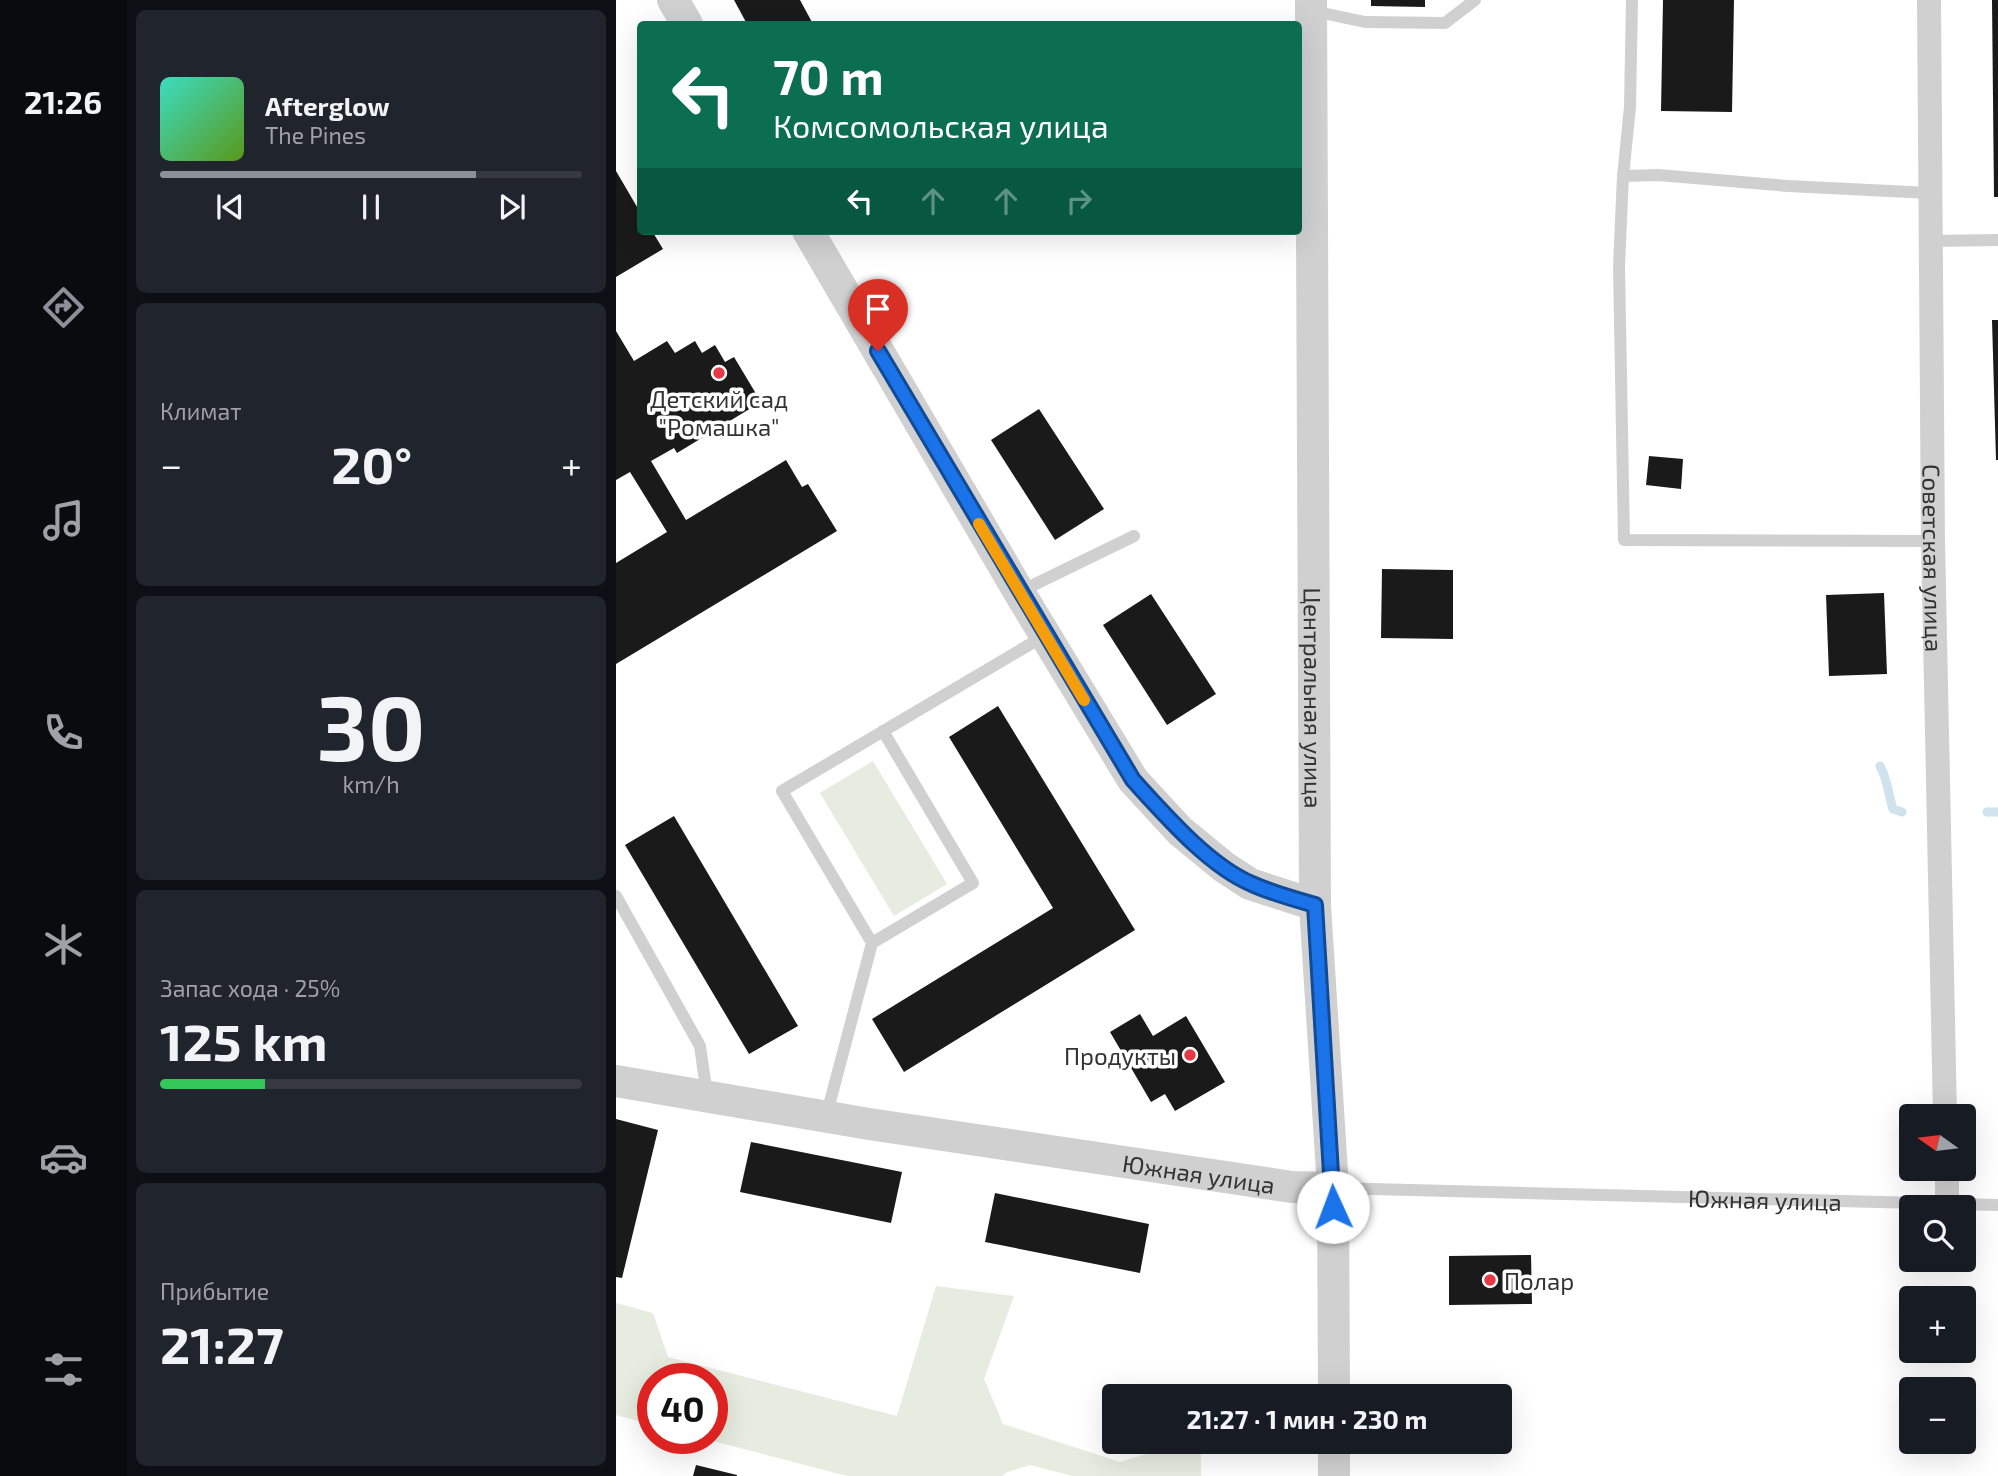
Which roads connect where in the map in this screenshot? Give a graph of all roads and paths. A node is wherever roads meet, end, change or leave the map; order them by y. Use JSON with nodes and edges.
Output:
{"nodes":[{"id":1,"x":673,"y":0,"type":"edge"},
{"id":2,"x":1475,"y":0,"type":"edge"},
{"id":3,"x":1632,"y":0,"type":"edge"},
{"id":4,"x":1929,"y":0,"type":"edge"},
{"id":5,"x":1311,"y":5,"type":"edge"},
{"id":6,"x":685,"y":21,"type":"edge"},
{"id":7,"x":1623,"y":176,"type":"junction"},
{"id":8,"x":1930,"y":193,"type":"junction"},
{"id":9,"x":810,"y":235,"type":"edge"},
{"id":10,"x":1998,"y":240,"type":"edge"},
{"id":11,"x":1930,"y":241,"type":"junction"},
{"id":12,"x":1134,"y":536,"type":"dead end"},
{"id":13,"x":1933,"y":541,"type":"junction"},
{"id":14,"x":1019,"y":592,"type":"junction"},
{"id":15,"x":1045,"y":635,"type":"junction"},
{"id":16,"x":883,"y":731,"type":"junction"},
{"id":17,"x":616,"y":896,"type":"edge"},
{"id":18,"x":1315,"y":905,"type":"junction"},
{"id":19,"x":872,"y":943,"type":"junction"},
{"id":20,"x":616,"y":1081,"type":"edge"},
{"id":21,"x":707,"y":1098,"type":"junction"},
{"id":22,"x":1945,"y":1104,"type":"edge"},
{"id":23,"x":826,"y":1118,"type":"junction"},
{"id":24,"x":1333,"y":1188,"type":"junction"},
{"id":25,"x":1899,"y":1204,"type":"edge"},
{"id":26,"x":1976,"y":1205,"type":"edge"},
{"id":27,"x":1998,"y":1205,"type":"edge"},
{"id":28,"x":1334,"y":1384,"type":"edge"},
{"id":29,"x":1334,"y":1454,"type":"edge"},
{"id":30,"x":1334,"y":1476,"type":"edge"}],
"edges":[{"from":1,"to":6,"type":"street"},
{"from":2,"to":5,"type":"lane"},
{"from":3,"to":7,"type":"lane"},
{"from":4,"to":8,"type":"street","name":"Советская улица"},
{"from":5,"to":18,"type":"street","name":"Центральная улица"},
{"from":7,"to":8,"type":"lane"},
{"from":7,"to":13,"type":"lane"},
{"from":8,"to":11,"type":"street","name":"Советская улица"},
{"from":9,"to":14,"type":"street"},
{"from":10,"to":11,"type":"lane"},
{"from":11,"to":13,"type":"street","name":"Советская улица"},
{"from":12,"to":14,"type":"lane"},
{"from":13,"to":22,"type":"street","name":"Советская улица"},
{"from":14,"to":15,"type":"street"},
{"from":15,"to":16,"type":"lane"},
{"from":15,"to":18,"type":"street"},
{"from":16,"to":19,"type":"lane"},
{"from":16,"to":19,"type":"lane"},
{"from":17,"to":21,"type":"lane"},
{"from":18,"to":24,"type":"street","name":"Центральная улица"},
{"from":19,"to":23,"type":"lane"},
{"from":20,"to":21,"type":"street","name":"Южная улица"},
{"from":21,"to":23,"type":"street","name":"Южная улица"},
{"from":23,"to":24,"type":"street","name":"Южная улица"},
{"from":24,"to":25,"type":"lane","name":"Южная улица"},
{"from":24,"to":28,"type":"street","name":"Центральная улица"},
{"from":26,"to":27,"type":"lane","name":"Южная улица"},
{"from":29,"to":30,"type":"street"}]}
